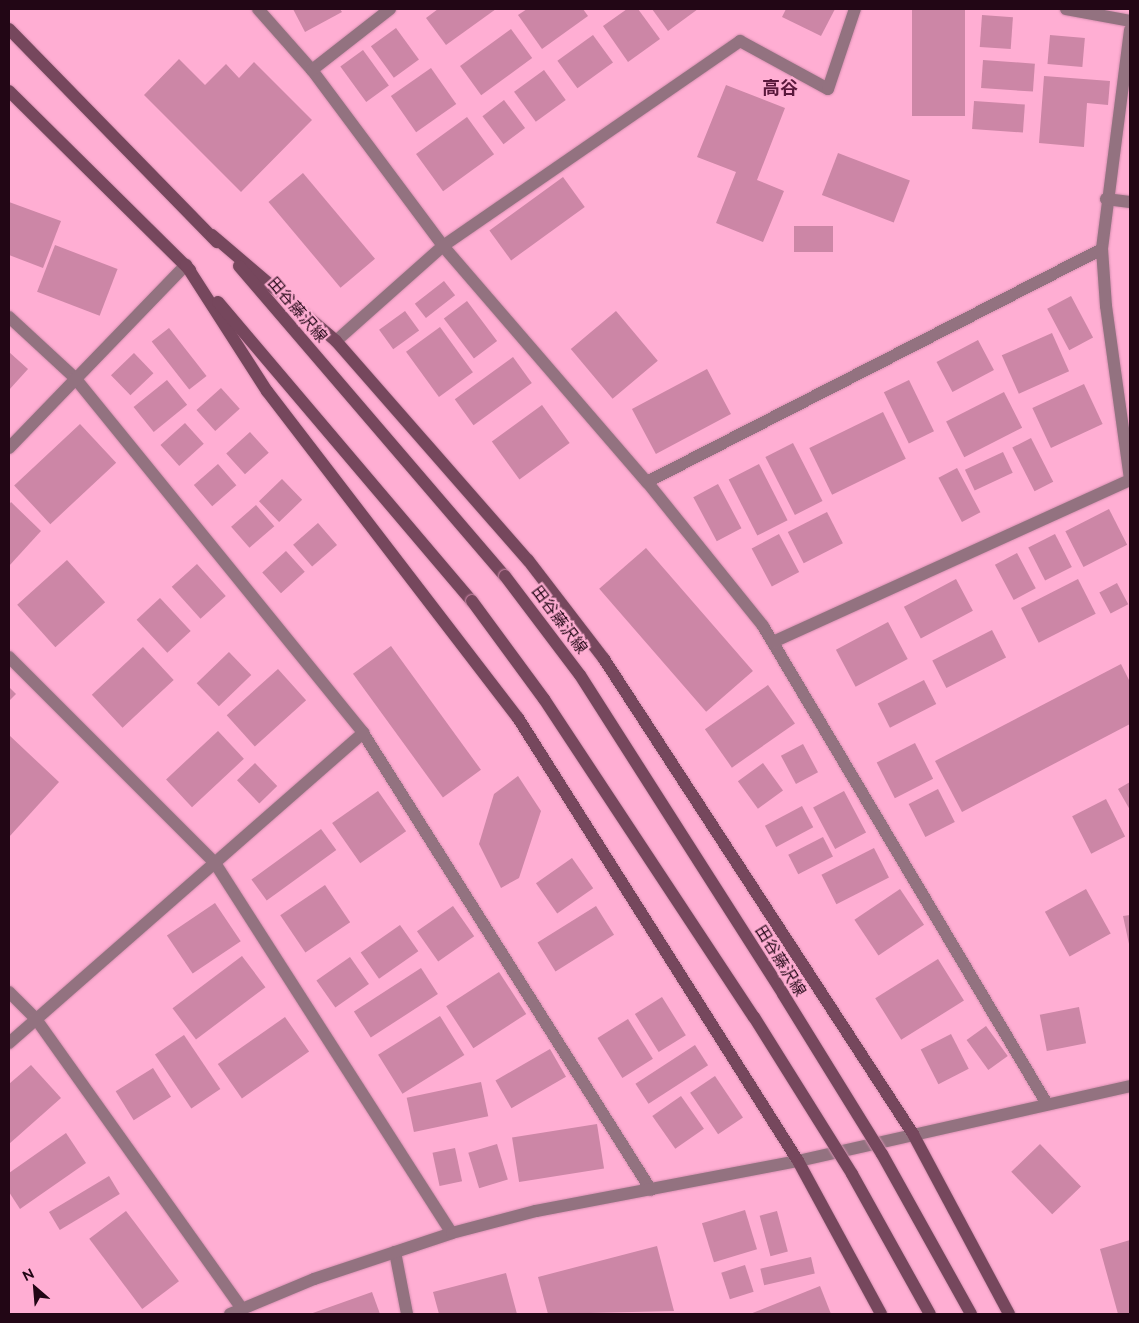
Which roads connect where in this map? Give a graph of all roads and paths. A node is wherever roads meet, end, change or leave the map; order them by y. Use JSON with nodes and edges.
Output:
{"nodes":[{"id":1,"x":258,"y":9,"type":"edge"},
{"id":2,"x":390,"y":9,"type":"edge"},
{"id":3,"x":855,"y":9,"type":"edge"},
{"id":4,"x":1066,"y":9,"type":"edge"},
{"id":5,"x":1130,"y":21,"type":"edge"},
{"id":6,"x":9,"y":29,"type":"edge"},
{"id":7,"x":1130,"y":30,"type":"edge"},
{"id":8,"x":312,"y":70,"type":"junction"},
{"id":9,"x":9,"y":91,"type":"edge"},
{"id":10,"x":1106,"y":199,"type":"junction"},
{"id":11,"x":1130,"y":202,"type":"edge"},
{"id":12,"x":212,"y":235,"type":"junction"},
{"id":13,"x":443,"y":246,"type":"junction"},
{"id":14,"x":1102,"y":249,"type":"junction"},
{"id":15,"x":186,"y":265,"type":"junction"},
{"id":16,"x":9,"y":317,"type":"edge"},
{"id":17,"x":336,"y":341,"type":"junction"},
{"id":18,"x":75,"y":378,"type":"junction"},
{"id":19,"x":9,"y":448,"type":"edge"},
{"id":20,"x":1130,"y":479,"type":"edge"},
{"id":21,"x":647,"y":482,"type":"junction"},
{"id":22,"x":773,"y":642,"type":"junction"},
{"id":23,"x":9,"y":657,"type":"edge"},
{"id":24,"x":363,"y":733,"type":"junction"},
{"id":25,"x":215,"y":863,"type":"junction"},
{"id":26,"x":9,"y":992,"type":"edge"},
{"id":27,"x":36,"y":1019,"type":"junction"},
{"id":28,"x":9,"y":1043,"type":"edge"},
{"id":29,"x":1130,"y":1086,"type":"edge"},
{"id":30,"x":1047,"y":1104,"type":"junction"},
{"id":31,"x":913,"y":1134,"type":"junction"},
{"id":32,"x":798,"y":1161,"type":"junction"},
{"id":33,"x":651,"y":1190,"type":"junction"},
{"id":34,"x":452,"y":1233,"type":"junction"},
{"id":35,"x":395,"y":1252,"type":"junction"},
{"id":36,"x":242,"y":1309,"type":"junction"},
{"id":37,"x":230,"y":1314,"type":"edge"},
{"id":38,"x":407,"y":1314,"type":"edge"},
{"id":39,"x":881,"y":1314,"type":"edge"},
{"id":40,"x":930,"y":1314,"type":"edge"},
{"id":41,"x":971,"y":1314,"type":"edge"},
{"id":42,"x":1009,"y":1314,"type":"edge"}],
"edges":[{"from":1,"to":8,"type":"street"},
{"from":2,"to":8,"type":"street"},
{"from":3,"to":13,"type":"street"},
{"from":4,"to":5,"type":"street"},
{"from":6,"to":12,"type":"main road","name":"田谷藤沢線"},
{"from":7,"to":10,"type":"street"},
{"from":8,"to":13,"type":"street"},
{"from":9,"to":15,"type":"main road"},
{"from":10,"to":11,"type":"street"},
{"from":10,"to":14,"type":"street"},
{"from":12,"to":17,"type":"main road"},
{"from":12,"to":41,"type":"main road","name":"田谷藤沢線","bridge":true},
{"from":13,"to":17,"type":"street"},
{"from":13,"to":21,"type":"street"},
{"from":14,"to":20,"type":"street"},
{"from":14,"to":21,"type":"street"},
{"from":15,"to":18,"type":"street"},
{"from":15,"to":32,"type":"main road"},
{"from":15,"to":40,"type":"main road","bridge":true},
{"from":16,"to":18,"type":"street"},
{"from":17,"to":31,"type":"main road"},
{"from":18,"to":19,"type":"street"},
{"from":18,"to":24,"type":"street"},
{"from":20,"to":22,"type":"street"},
{"from":21,"to":22,"type":"street"},
{"from":22,"to":30,"type":"street"},
{"from":23,"to":25,"type":"street"},
{"from":24,"to":25,"type":"street"},
{"from":24,"to":33,"type":"street"},
{"from":25,"to":27,"type":"street"},
{"from":25,"to":34,"type":"street"},
{"from":26,"to":27,"type":"street"},
{"from":27,"to":28,"type":"street"},
{"from":27,"to":36,"type":"street"},
{"from":29,"to":30,"type":"street"},
{"from":30,"to":31,"type":"street"},
{"from":31,"to":32,"type":"street"},
{"from":31,"to":42,"type":"main road"},
{"from":32,"to":33,"type":"street"},
{"from":32,"to":39,"type":"main road"},
{"from":33,"to":34,"type":"street"},
{"from":34,"to":35,"type":"street"},
{"from":35,"to":36,"type":"street"},
{"from":35,"to":38,"type":"street"},
{"from":36,"to":37,"type":"street"}]}
